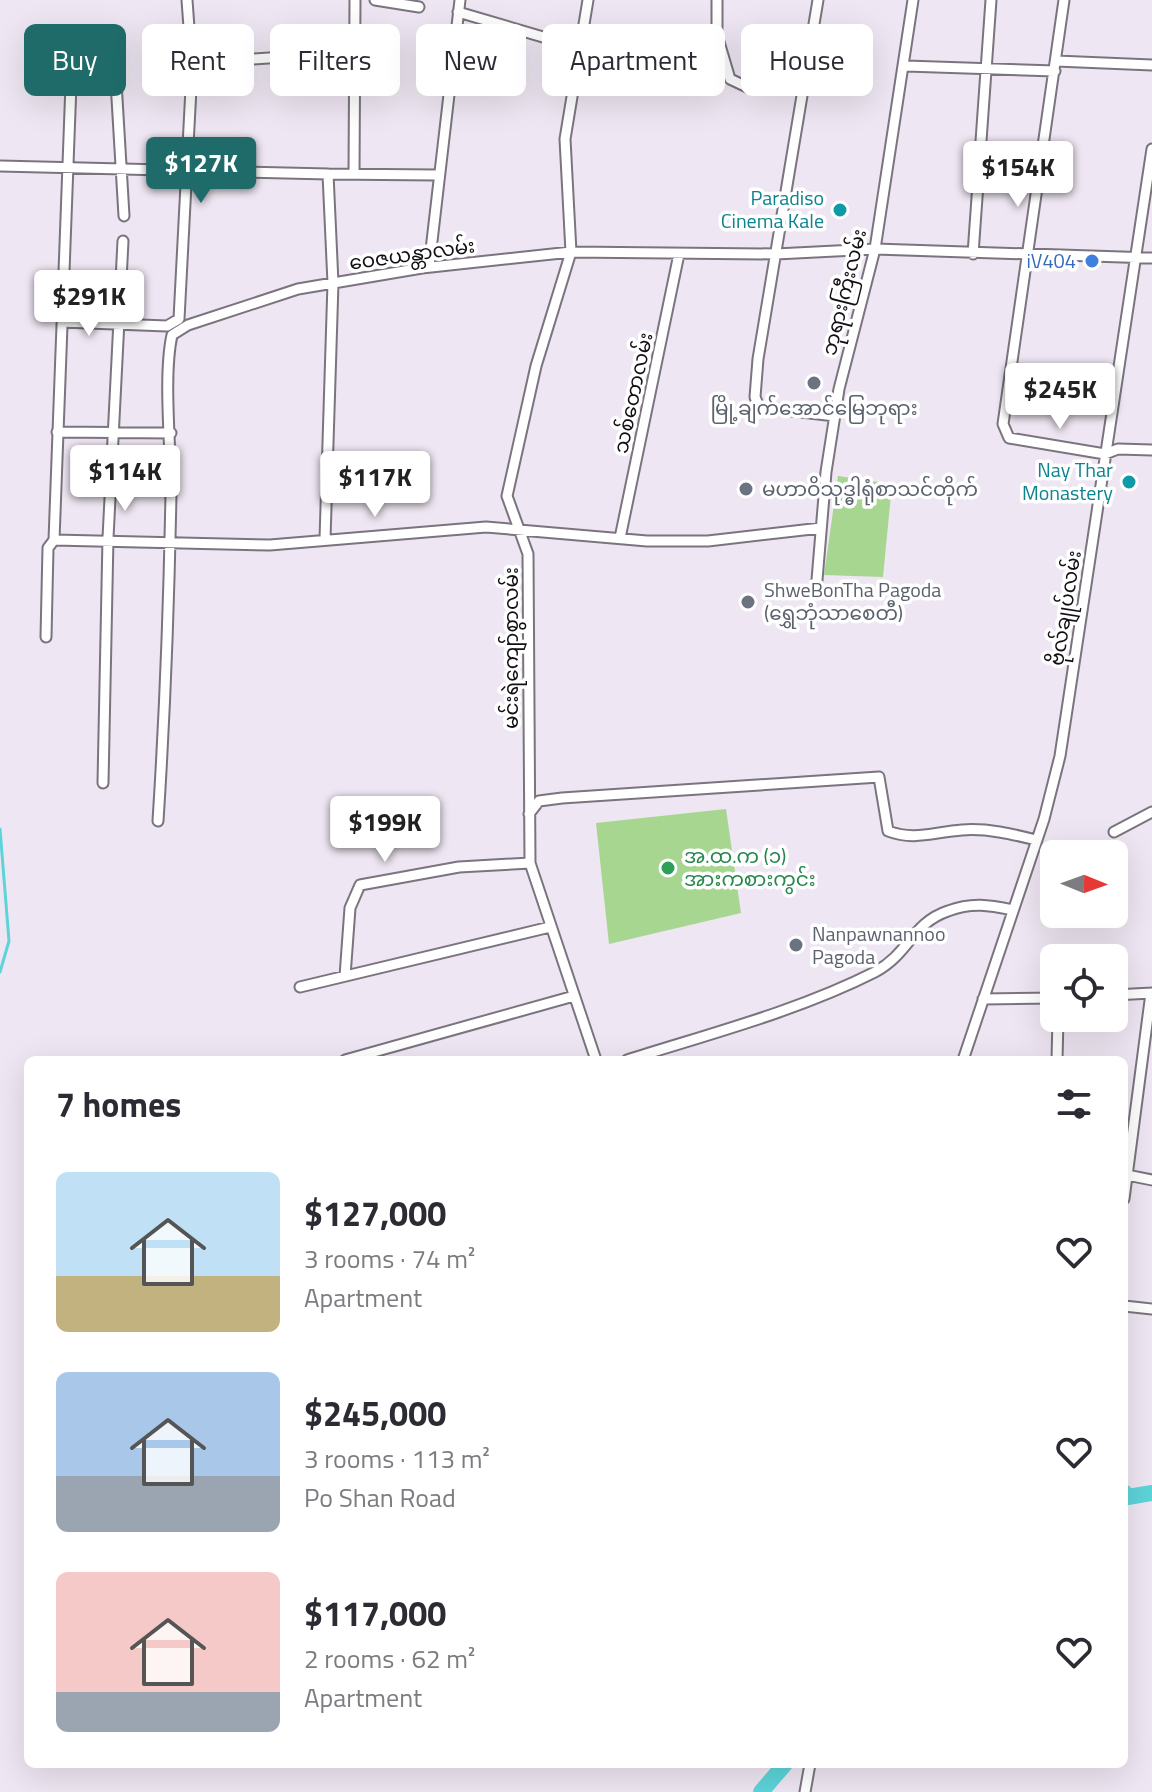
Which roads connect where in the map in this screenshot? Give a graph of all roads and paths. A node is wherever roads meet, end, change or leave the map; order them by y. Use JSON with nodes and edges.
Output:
{"nodes":[{"id":1,"x":187,"y":0,"type":"edge"},
{"id":2,"x":355,"y":0,"type":"edge"},
{"id":3,"x":375,"y":0,"type":"edge"},
{"id":4,"x":460,"y":0,"type":"edge"},
{"id":5,"x":588,"y":0,"type":"edge"},
{"id":6,"x":717,"y":0,"type":"edge"},
{"id":7,"x":818,"y":0,"type":"edge"},
{"id":8,"x":913,"y":0,"type":"edge"},
{"id":9,"x":991,"y":0,"type":"edge"},
{"id":10,"x":1064,"y":0,"type":"edge"},
{"id":11,"x":419,"y":7,"type":"dead end"},
{"id":12,"x":458,"y":12,"type":"junction"},
{"id":13,"x":356,"y":24,"type":"edge"},
{"id":14,"x":582,"y":24,"type":"edge"},
{"id":15,"x":814,"y":24,"type":"edge"},
{"id":16,"x":542,"y":37,"type":"edge"},
{"id":17,"x":1152,"y":65,"type":"edge"},
{"id":18,"x":906,"y":66,"type":"junction"},
{"id":19,"x":1056,"y":66,"type":"junction"},
{"id":20,"x":986,"y":71,"type":"junction"},
{"id":21,"x":741,"y":84,"type":"edge"},
{"id":22,"x":71,"y":96,"type":"edge"},
{"id":23,"x":117,"y":96,"type":"edge"},
{"id":24,"x":356,"y":96,"type":"edge"},
{"id":25,"x":571,"y":96,"type":"edge"},
{"id":26,"x":802,"y":96,"type":"edge"},
{"id":27,"x":1152,"y":149,"type":"edge"},
{"id":28,"x":0,"y":166,"type":"edge"},
{"id":29,"x":69,"y":168,"type":"junction"},
{"id":30,"x":121,"y":168,"type":"junction"},
{"id":31,"x":185,"y":169,"type":"junction"},
{"id":32,"x":328,"y":174,"type":"junction"},
{"id":33,"x":354,"y":174,"type":"junction"},
{"id":34,"x":437,"y":175,"type":"junction"},
{"id":35,"x":124,"y":216,"type":"dead end"},
{"id":36,"x":123,"y":241,"type":"dead end"},
{"id":37,"x":875,"y":249,"type":"junction"},
{"id":38,"x":571,"y":252,"type":"junction"},
{"id":39,"x":679,"y":254,"type":"junction"},
{"id":40,"x":776,"y":254,"type":"junction"},
{"id":41,"x":973,"y":254,"type":"junction"},
{"id":42,"x":1027,"y":254,"type":"junction"},
{"id":43,"x":1135,"y":256,"type":"junction"},
{"id":44,"x":1152,"y":258,"type":"edge"},
{"id":45,"x":429,"y":267,"type":"junction"},
{"id":46,"x":333,"y":283,"type":"junction"},
{"id":47,"x":62,"y":322,"type":"junction"},
{"id":48,"x":117,"y":322,"type":"junction"},
{"id":49,"x":835,"y":416,"type":"junction"},
{"id":50,"x":57,"y":432,"type":"junction"},
{"id":51,"x":171,"y":433,"type":"junction"},
{"id":52,"x":113,"y":434,"type":"junction"},
{"id":53,"x":1152,"y":450,"type":"edge"},
{"id":54,"x":1105,"y":454,"type":"junction"},
{"id":55,"x":821,"y":528,"type":"junction"},
{"id":56,"x":521,"y":530,"type":"junction"},
{"id":57,"x":108,"y":538,"type":"junction"},
{"id":58,"x":620,"y":538,"type":"junction"},
{"id":59,"x":325,"y":539,"type":"junction"},
{"id":60,"x":54,"y":540,"type":"junction"},
{"id":61,"x":170,"y":543,"type":"junction"},
{"id":62,"x":816,"y":592,"type":"dead end"},
{"id":63,"x":46,"y":637,"type":"dead end"},
{"id":64,"x":103,"y":783,"type":"dead end"},
{"id":65,"x":1152,"y":812,"type":"edge"},
{"id":66,"x":529,"y":814,"type":"junction"},
{"id":67,"x":158,"y":821,"type":"dead end"},
{"id":68,"x":1114,"y":832,"type":"dead end"},
{"id":69,"x":1036,"y":840,"type":"junction"},
{"id":70,"x":530,"y":863,"type":"junction"},
{"id":71,"x":1013,"y":910,"type":"junction"},
{"id":72,"x":550,"y":927,"type":"junction"},
{"id":73,"x":345,"y":976,"type":"junction"},
{"id":74,"x":300,"y":987,"type":"dead end"},
{"id":75,"x":1152,"y":993,"type":"edge"},
{"id":76,"x":1128,"y":994,"type":"edge"},
{"id":77,"x":574,"y":996,"type":"junction"},
{"id":78,"x":1040,"y":998,"type":"edge"},
{"id":79,"x":983,"y":999,"type":"junction"},
{"id":80,"x":1058,"y":1032,"type":"edge"},
{"id":81,"x":359,"y":1056,"type":"edge"},
{"id":82,"x":595,"y":1056,"type":"edge"},
{"id":83,"x":639,"y":1056,"type":"edge"},
{"id":84,"x":964,"y":1056,"type":"edge"},
{"id":85,"x":1057,"y":1056,"type":"edge"},
{"id":86,"x":1128,"y":1168,"type":"edge"},
{"id":87,"x":1128,"y":1175,"type":"edge"},
{"id":88,"x":1152,"y":1180,"type":"edge"},
{"id":89,"x":1128,"y":1306,"type":"edge"},
{"id":90,"x":1152,"y":1309,"type":"edge"},
{"id":91,"x":809,"y":1768,"type":"edge"},
{"id":92,"x":805,"y":1792,"type":"edge"}],
"edges":[{"from":1,"to":31,"type":"street"},
{"from":2,"to":13,"type":"street"},
{"from":3,"to":11,"type":"street"},
{"from":4,"to":12,"type":"street"},
{"from":5,"to":14,"type":"street","name":"မင်းရဲကျော်စွာလမ်း"},
{"from":6,"to":21,"type":"street"},
{"from":7,"to":15,"type":"street"},
{"from":8,"to":18,"type":"street","name":"ဘုရားကြီးလမ်း"},
{"from":9,"to":20,"type":"street"},
{"from":10,"to":19,"type":"street"},
{"from":12,"to":16,"type":"street"},
{"from":12,"to":34,"type":"street"},
{"from":17,"to":19,"type":"street"},
{"from":18,"to":20,"type":"street"},
{"from":18,"to":37,"type":"street","name":"ဘုရားကြီးလမ်း"},
{"from":19,"to":20,"type":"street"},
{"from":19,"to":42,"type":"street"},
{"from":20,"to":41,"type":"street"},
{"from":22,"to":29,"type":"street"},
{"from":23,"to":30,"type":"street"},
{"from":24,"to":33,"type":"street"},
{"from":25,"to":38,"type":"street","name":"မင်းရဲကျော်စွာလမ်း"},
{"from":26,"to":40,"type":"street"},
{"from":27,"to":43,"type":"street","name":"ဗိုလ်ချုပ်လမ်း"},
{"from":28,"to":29,"type":"street"},
{"from":29,"to":30,"type":"street"},
{"from":29,"to":47,"type":"street"},
{"from":30,"to":31,"type":"street"},
{"from":30,"to":35,"type":"street"},
{"from":31,"to":32,"type":"street"},
{"from":31,"to":48,"type":"street"},
{"from":32,"to":33,"type":"street"},
{"from":32,"to":46,"type":"street"},
{"from":33,"to":34,"type":"street"},
{"from":34,"to":45,"type":"street"},
{"from":36,"to":48,"type":"street"},
{"from":37,"to":40,"type":"street","name":"ဝေဇယန္တာလမ်း"},
{"from":37,"to":41,"type":"street","name":"ဝေဇယန္တာလမ်း"},
{"from":37,"to":49,"type":"street","name":"ဘုရားကြီးလမ်း"},
{"from":38,"to":39,"type":"street","name":"ဝေဇယန္တာလမ်း"},
{"from":38,"to":45,"type":"street","name":"ဝေဇယန္တာလမ်း"},
{"from":38,"to":56,"type":"street","name":"မင်းရဲကျော်စွာလမ်း"},
{"from":39,"to":40,"type":"street","name":"ဝေဇယန္တာလမ်း"},
{"from":39,"to":58,"type":"street","name":"သစ်တောလမ်း"},
{"from":40,"to":49,"type":"street"},
{"from":41,"to":42,"type":"street","name":"ဝေဇယန္တာလမ်း"},
{"from":42,"to":43,"type":"street","name":"ဝေဇယန္တာလမ်း"},
{"from":42,"to":54,"type":"street"},
{"from":43,"to":44,"type":"street","name":"ဝေဇယန္တာလမ်း"},
{"from":43,"to":54,"type":"street","name":"ဗိုလ်ချုပ်လမ်း"},
{"from":45,"to":46,"type":"street","name":"ဝေဇယန္တာလမ်း"},
{"from":46,"to":51,"type":"street","name":"ဝေဇယန္တာလမ်း"},
{"from":46,"to":59,"type":"street"},
{"from":47,"to":48,"type":"street"},
{"from":47,"to":50,"type":"street"},
{"from":48,"to":52,"type":"street"},
{"from":49,"to":55,"type":"street","name":"ဘုရားကြီးလမ်း"},
{"from":50,"to":52,"type":"street"},
{"from":50,"to":60,"type":"street"},
{"from":51,"to":52,"type":"street"},
{"from":51,"to":61,"type":"street","name":"ဝေဇယန္တာလမ်း"},
{"from":52,"to":57,"type":"street"},
{"from":53,"to":54,"type":"street"},
{"from":54,"to":69,"type":"street","name":"ဗိုလ်ချုပ်လမ်း"},
{"from":55,"to":58,"type":"street"},
{"from":55,"to":62,"type":"street","name":"ဘုရားကြီးလမ်း"},
{"from":56,"to":58,"type":"street"},
{"from":56,"to":59,"type":"street"},
{"from":56,"to":66,"type":"street","name":"မင်းရဲကျော်စွာလမ်း"},
{"from":57,"to":60,"type":"street"},
{"from":57,"to":61,"type":"street"},
{"from":57,"to":64,"type":"street"},
{"from":59,"to":61,"type":"street"},
{"from":60,"to":63,"type":"street"},
{"from":61,"to":67,"type":"street","name":"ဝေဇယန္တာလမ်း"},
{"from":65,"to":68,"type":"street"},
{"from":66,"to":69,"type":"street"},
{"from":66,"to":70,"type":"street","name":"မင်းရဲကျော်စွာလမ်း"},
{"from":69,"to":71,"type":"street","name":"ဗိုလ်ချုပ်လမ်း"},
{"from":70,"to":72,"type":"street","name":"မင်းရဲကျော်စွာလမ်း"},
{"from":70,"to":73,"type":"street"},
{"from":71,"to":79,"type":"street","name":"ဗိုလ်ချုပ်လမ်း"},
{"from":71,"to":83,"type":"street"},
{"from":72,"to":73,"type":"street"},
{"from":72,"to":77,"type":"street","name":"မင်းရဲကျော်စွာလမ်း"},
{"from":73,"to":74,"type":"street"},
{"from":75,"to":76,"type":"street"},
{"from":75,"to":86,"type":"street"},
{"from":77,"to":81,"type":"street"},
{"from":77,"to":82,"type":"street","name":"မင်းရဲကျော်စွာလမ်း"},
{"from":78,"to":79,"type":"street"},
{"from":79,"to":84,"type":"street","name":"ဗိုလ်ချုပ်လမ်း"},
{"from":80,"to":85,"type":"street"},
{"from":87,"to":88,"type":"street"},
{"from":89,"to":90,"type":"street"},
{"from":91,"to":92,"type":"street"}]}
